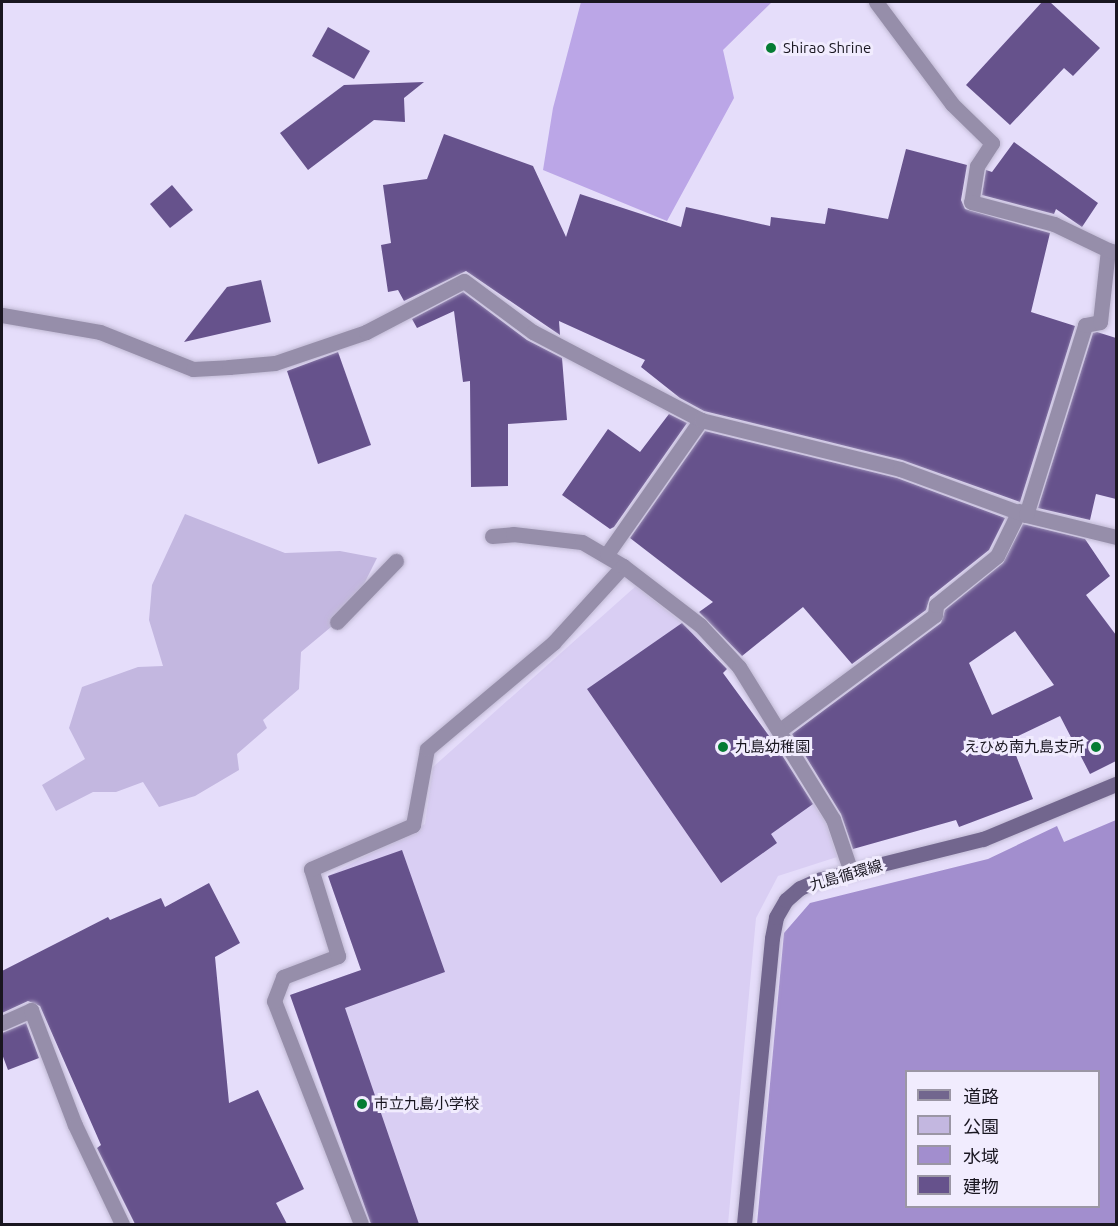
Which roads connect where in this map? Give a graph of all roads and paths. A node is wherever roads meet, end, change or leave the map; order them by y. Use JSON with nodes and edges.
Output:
{"nodes":[{"id":1,"x":876,"y":2,"type":"edge"},
{"id":2,"x":1112,"y":251,"type":"edge"},
{"id":3,"x":2,"y":315,"type":"edge"},
{"id":4,"x":701,"y":420,"type":"junction"},
{"id":5,"x":1023,"y":513,"type":"junction"},
{"id":6,"x":492,"y":536,"type":"dead end"},
{"id":7,"x":1116,"y":537,"type":"edge"},
{"id":8,"x":607,"y":554,"type":"junction"},
{"id":9,"x":396,"y":561,"type":"dead end"},
{"id":10,"x":622,"y":566,"type":"junction"},
{"id":11,"x":337,"y":622,"type":"dead end"},
{"id":12,"x":780,"y":729,"type":"junction"},
{"id":13,"x":1116,"y":784,"type":"edge"},
{"id":14,"x":851,"y":872,"type":"junction"},
{"id":15,"x":2,"y":1023,"type":"edge"},
{"id":16,"x":122,"y":1224,"type":"edge"},
{"id":17,"x":361,"y":1224,"type":"edge"},
{"id":18,"x":744,"y":1224,"type":"edge"}],
"edges":[{"from":1,"to":2,"type":"street"},
{"from":2,"to":5,"type":"street"},
{"from":3,"to":4,"type":"street"},
{"from":4,"to":5,"type":"street"},
{"from":4,"to":8,"type":"street"},
{"from":5,"to":7,"type":"street"},
{"from":5,"to":12,"type":"street"},
{"from":6,"to":8,"type":"street"},
{"from":8,"to":10,"type":"street"},
{"from":9,"to":11,"type":"street"},
{"from":10,"to":12,"type":"street"},
{"from":10,"to":17,"type":"street"},
{"from":12,"to":14,"type":"street"},
{"from":13,"to":14,"type":"main road","name":"九島循環線"},
{"from":14,"to":18,"type":"main road","name":"九島循環線"},
{"from":15,"to":16,"type":"street"}]}
